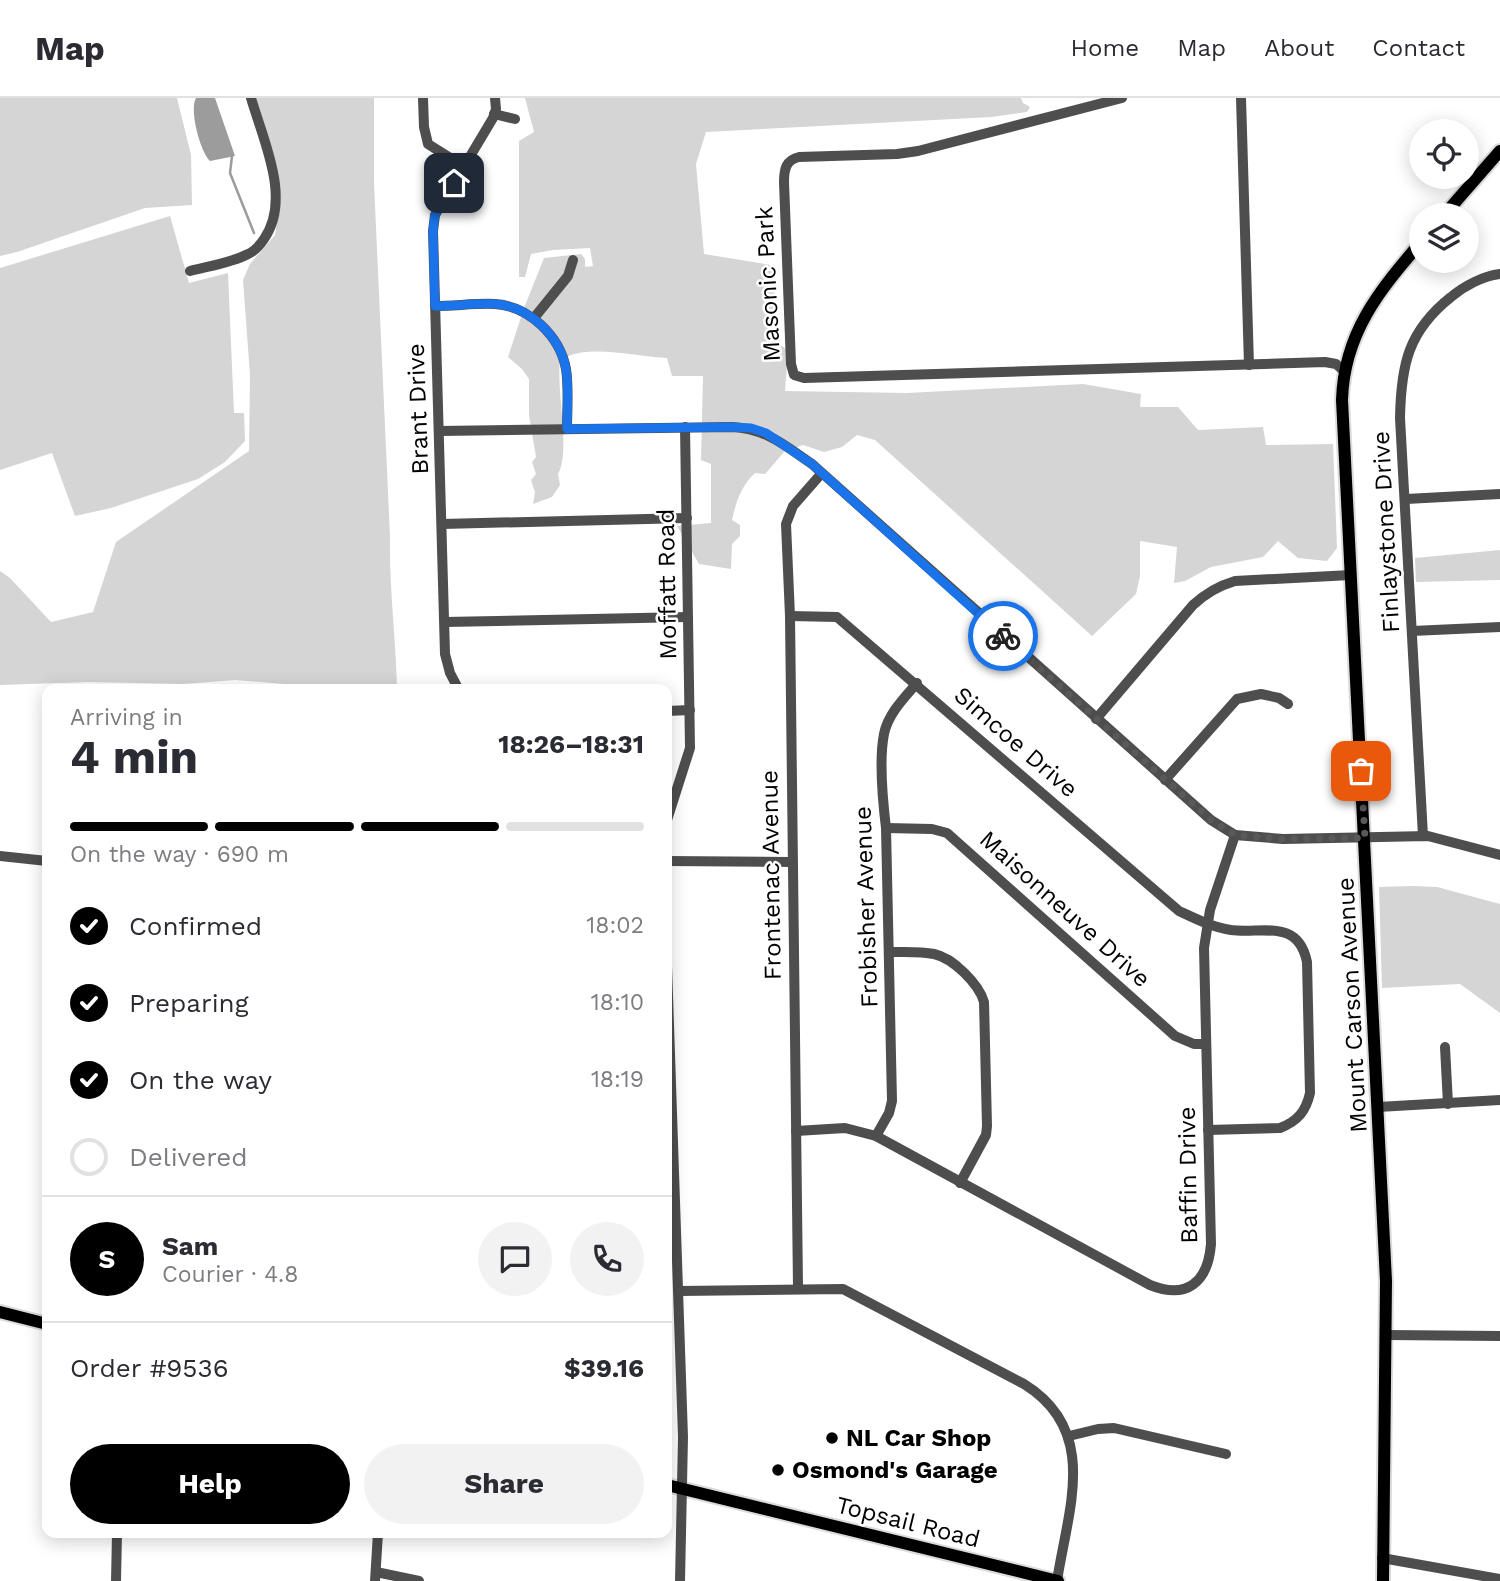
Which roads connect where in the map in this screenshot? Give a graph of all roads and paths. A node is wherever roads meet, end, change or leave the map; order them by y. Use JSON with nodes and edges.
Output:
{"nodes":[{"id":1,"x":251,"y":98,"type":"edge"},
{"id":2,"x":423,"y":98,"type":"edge"},
{"id":3,"x":495,"y":98,"type":"edge"},
{"id":4,"x":1122,"y":98,"type":"edge"},
{"id":5,"x":1241,"y":98,"type":"edge"},
{"id":6,"x":494,"y":114,"type":"junction"},
{"id":7,"x":515,"y":119,"type":"dead end"},
{"id":8,"x":1500,"y":151,"type":"edge"},
{"id":9,"x":463,"y":166,"type":"junction"},
{"id":10,"x":1454,"y":203,"type":"edge"},
{"id":11,"x":1409,"y":257,"type":"edge"},
{"id":12,"x":573,"y":260,"type":"dead end"},
{"id":13,"x":190,"y":271,"type":"dead end"},
{"id":14,"x":1500,"y":274,"type":"edge"},
{"id":15,"x":435,"y":306,"type":"junction"},
{"id":16,"x":534,"y":318,"type":"junction"},
{"id":17,"x":1249,"y":365,"type":"junction"},
{"id":18,"x":1344,"y":371,"type":"junction"},
{"id":19,"x":685,"y":427,"type":"junction"},
{"id":20,"x":567,"y":429,"type":"junction"},
{"id":21,"x":439,"y":432,"type":"junction"},
{"id":22,"x":821,"y":474,"type":"junction"},
{"id":23,"x":1500,"y":494,"type":"edge"},
{"id":24,"x":1406,"y":499,"type":"junction"},
{"id":25,"x":687,"y":518,"type":"junction"},
{"id":26,"x":442,"y":524,"type":"junction"},
{"id":27,"x":1351,"y":575,"type":"junction"},
{"id":28,"x":790,"y":615,"type":"junction"},
{"id":29,"x":688,"y":617,"type":"junction"},
{"id":30,"x":445,"y":622,"type":"junction"},
{"id":31,"x":1500,"y":627,"type":"edge"},
{"id":32,"x":1412,"y":631,"type":"junction"},
{"id":33,"x":456,"y":684,"type":"edge"},
{"id":34,"x":917,"y":684,"type":"junction"},
{"id":35,"x":1288,"y":704,"type":"dead end"},
{"id":36,"x":672,"y":710,"type":"edge"},
{"id":37,"x":690,"y":710,"type":"junction"},
{"id":38,"x":1096,"y":719,"type":"junction"},
{"id":39,"x":1166,"y":780,"type":"junction"},
{"id":40,"x":672,"y":806,"type":"edge"},
{"id":41,"x":886,"y":828,"type":"junction"},
{"id":42,"x":1235,"y":835,"type":"junction"},
{"id":43,"x":1423,"y":836,"type":"junction"},
{"id":44,"x":1365,"y":838,"type":"junction"},
{"id":45,"x":1500,"y":855,"type":"edge"},
{"id":46,"x":0,"y":856,"type":"edge"},
{"id":47,"x":42,"y":860,"type":"edge"},
{"id":48,"x":672,"y":861,"type":"edge"},
{"id":49,"x":792,"y":862,"type":"junction"},
{"id":50,"x":1207,"y":924,"type":"junction"},
{"id":51,"x":889,"y":952,"type":"junction"},
{"id":52,"x":1206,"y":1044,"type":"junction"},
{"id":53,"x":1445,"y":1047,"type":"dead end"},
{"id":54,"x":1500,"y":1100,"type":"edge"},
{"id":55,"x":1448,"y":1104,"type":"junction"},
{"id":56,"x":1378,"y":1107,"type":"junction"},
{"id":57,"x":1208,"y":1130,"type":"junction"},
{"id":58,"x":796,"y":1131,"type":"junction"},
{"id":59,"x":876,"y":1136,"type":"junction"},
{"id":60,"x":960,"y":1183,"type":"junction"},
{"id":61,"x":672,"y":1217,"type":"edge"},
{"id":62,"x":798,"y":1289,"type":"junction"},
{"id":63,"x":679,"y":1291,"type":"junction"},
{"id":64,"x":0,"y":1312,"type":"edge"},
{"id":65,"x":42,"y":1323,"type":"edge"},
{"id":66,"x":1386,"y":1335,"type":"junction"},
{"id":67,"x":1500,"y":1336,"type":"edge"},
{"id":68,"x":1069,"y":1436,"type":"junction"},
{"id":69,"x":1226,"y":1454,"type":"dead end"},
{"id":70,"x":672,"y":1486,"type":"edge"},
{"id":71,"x":682,"y":1489,"type":"junction"},
{"id":72,"x":117,"y":1538,"type":"edge"},
{"id":73,"x":378,"y":1538,"type":"edge"},
{"id":74,"x":1381,"y":1558,"type":"junction"},
{"id":75,"x":375,"y":1576,"type":"edge"},
{"id":76,"x":1500,"y":1579,"type":"edge"},
{"id":77,"x":116,"y":1581,"type":"edge"},
{"id":78,"x":419,"y":1581,"type":"edge"},
{"id":79,"x":680,"y":1581,"type":"edge"},
{"id":80,"x":1057,"y":1581,"type":"edge"},
{"id":81,"x":1383,"y":1581,"type":"edge"}],
"edges":[{"from":1,"to":13,"type":"street"},
{"from":2,"to":9,"type":"street"},
{"from":3,"to":6,"type":"street","name":"Brant Drive"},
{"from":4,"to":17,"type":"street","name":"Masonic Park"},
{"from":5,"to":17,"type":"street"},
{"from":6,"to":7,"type":"street"},
{"from":6,"to":9,"type":"street","name":"Brant Drive"},
{"from":8,"to":10,"type":"main road"},
{"from":9,"to":15,"type":"street","name":"Brant Drive"},
{"from":11,"to":18,"type":"main road","name":"Mount Carson Avenue"},
{"from":12,"to":16,"type":"street"},
{"from":14,"to":24,"type":"street","name":"Finlaystone Drive"},
{"from":15,"to":16,"type":"street"},
{"from":15,"to":21,"type":"street","name":"Brant Drive"},
{"from":16,"to":20,"type":"street"},
{"from":17,"to":18,"type":"street","name":"Masonic Park"},
{"from":18,"to":27,"type":"main road","name":"Mount Carson Avenue"},
{"from":19,"to":20,"type":"street"},
{"from":19,"to":22,"type":"street"},
{"from":19,"to":25,"type":"street","name":"Moffatt Road"},
{"from":20,"to":21,"type":"street"},
{"from":21,"to":26,"type":"street","name":"Brant Drive"},
{"from":22,"to":28,"type":"street","name":"Frontenac Avenue"},
{"from":22,"to":38,"type":"street"},
{"from":23,"to":24,"type":"street"},
{"from":24,"to":32,"type":"street","name":"Finlaystone Drive"},
{"from":25,"to":26,"type":"street"},
{"from":25,"to":29,"type":"street","name":"Moffatt Road"},
{"from":26,"to":30,"type":"street","name":"Brant Drive"},
{"from":27,"to":38,"type":"street"},
{"from":27,"to":44,"type":"main road","name":"Mount Carson Avenue"},
{"from":28,"to":34,"type":"street","name":"Simcoe Drive"},
{"from":28,"to":49,"type":"street","name":"Frontenac Avenue"},
{"from":29,"to":30,"type":"street"},
{"from":29,"to":37,"type":"street","name":"Moffatt Road"},
{"from":30,"to":33,"type":"street","name":"Brant Drive"},
{"from":31,"to":32,"type":"street"},
{"from":32,"to":43,"type":"street","name":"Finlaystone Drive"},
{"from":34,"to":41,"type":"street","name":"Frobisher Avenue"},
{"from":34,"to":50,"type":"street","name":"Simcoe Drive"},
{"from":35,"to":39,"type":"street"},
{"from":36,"to":37,"type":"street"},
{"from":37,"to":40,"type":"street","name":"Moffatt Road"},
{"from":38,"to":39,"type":"street"},
{"from":39,"to":42,"type":"street"},
{"from":41,"to":51,"type":"street","name":"Frobisher Avenue"},
{"from":41,"to":52,"type":"street","name":"Maisonneuve Drive"},
{"from":42,"to":44,"type":"street"},
{"from":42,"to":50,"type":"street","name":"Baffin Drive"},
{"from":43,"to":44,"type":"street"},
{"from":43,"to":45,"type":"street"},
{"from":44,"to":56,"type":"main road","name":"Mount Carson Avenue"},
{"from":46,"to":47,"type":"street"},
{"from":48,"to":49,"type":"street"},
{"from":49,"to":58,"type":"street","name":"Frontenac Avenue"},
{"from":50,"to":52,"type":"street","name":"Baffin Drive"},
{"from":50,"to":57,"type":"street","name":"Simcoe Drive"},
{"from":51,"to":59,"type":"street","name":"Frobisher Avenue"},
{"from":51,"to":60,"type":"street"},
{"from":52,"to":57,"type":"street","name":"Baffin Drive"},
{"from":53,"to":55,"type":"street"},
{"from":54,"to":55,"type":"street"},
{"from":55,"to":56,"type":"street"},
{"from":56,"to":66,"type":"main road","name":"Mount Carson Avenue"},
{"from":57,"to":60,"type":"street","name":"Baffin Drive"},
{"from":58,"to":59,"type":"street","name":"Baffin Drive"},
{"from":58,"to":62,"type":"street","name":"Frontenac Avenue"},
{"from":59,"to":60,"type":"street","name":"Baffin Drive"},
{"from":61,"to":63,"type":"street"},
{"from":62,"to":63,"type":"street"},
{"from":62,"to":68,"type":"street"},
{"from":63,"to":71,"type":"street"},
{"from":64,"to":65,"type":"main road"},
{"from":66,"to":67,"type":"street"},
{"from":66,"to":74,"type":"main road","name":"Mount Carson Avenue"},
{"from":68,"to":69,"type":"street"},
{"from":68,"to":80,"type":"street"},
{"from":70,"to":71,"type":"main road","name":"Topsail Road"},
{"from":71,"to":79,"type":"street"},
{"from":71,"to":80,"type":"main road","name":"Topsail Road"},
{"from":72,"to":77,"type":"street"},
{"from":73,"to":75,"type":"street"},
{"from":74,"to":76,"type":"street"},
{"from":74,"to":81,"type":"main road","name":"Mount Carson Avenue"},
{"from":75,"to":78,"type":"street"}]}
